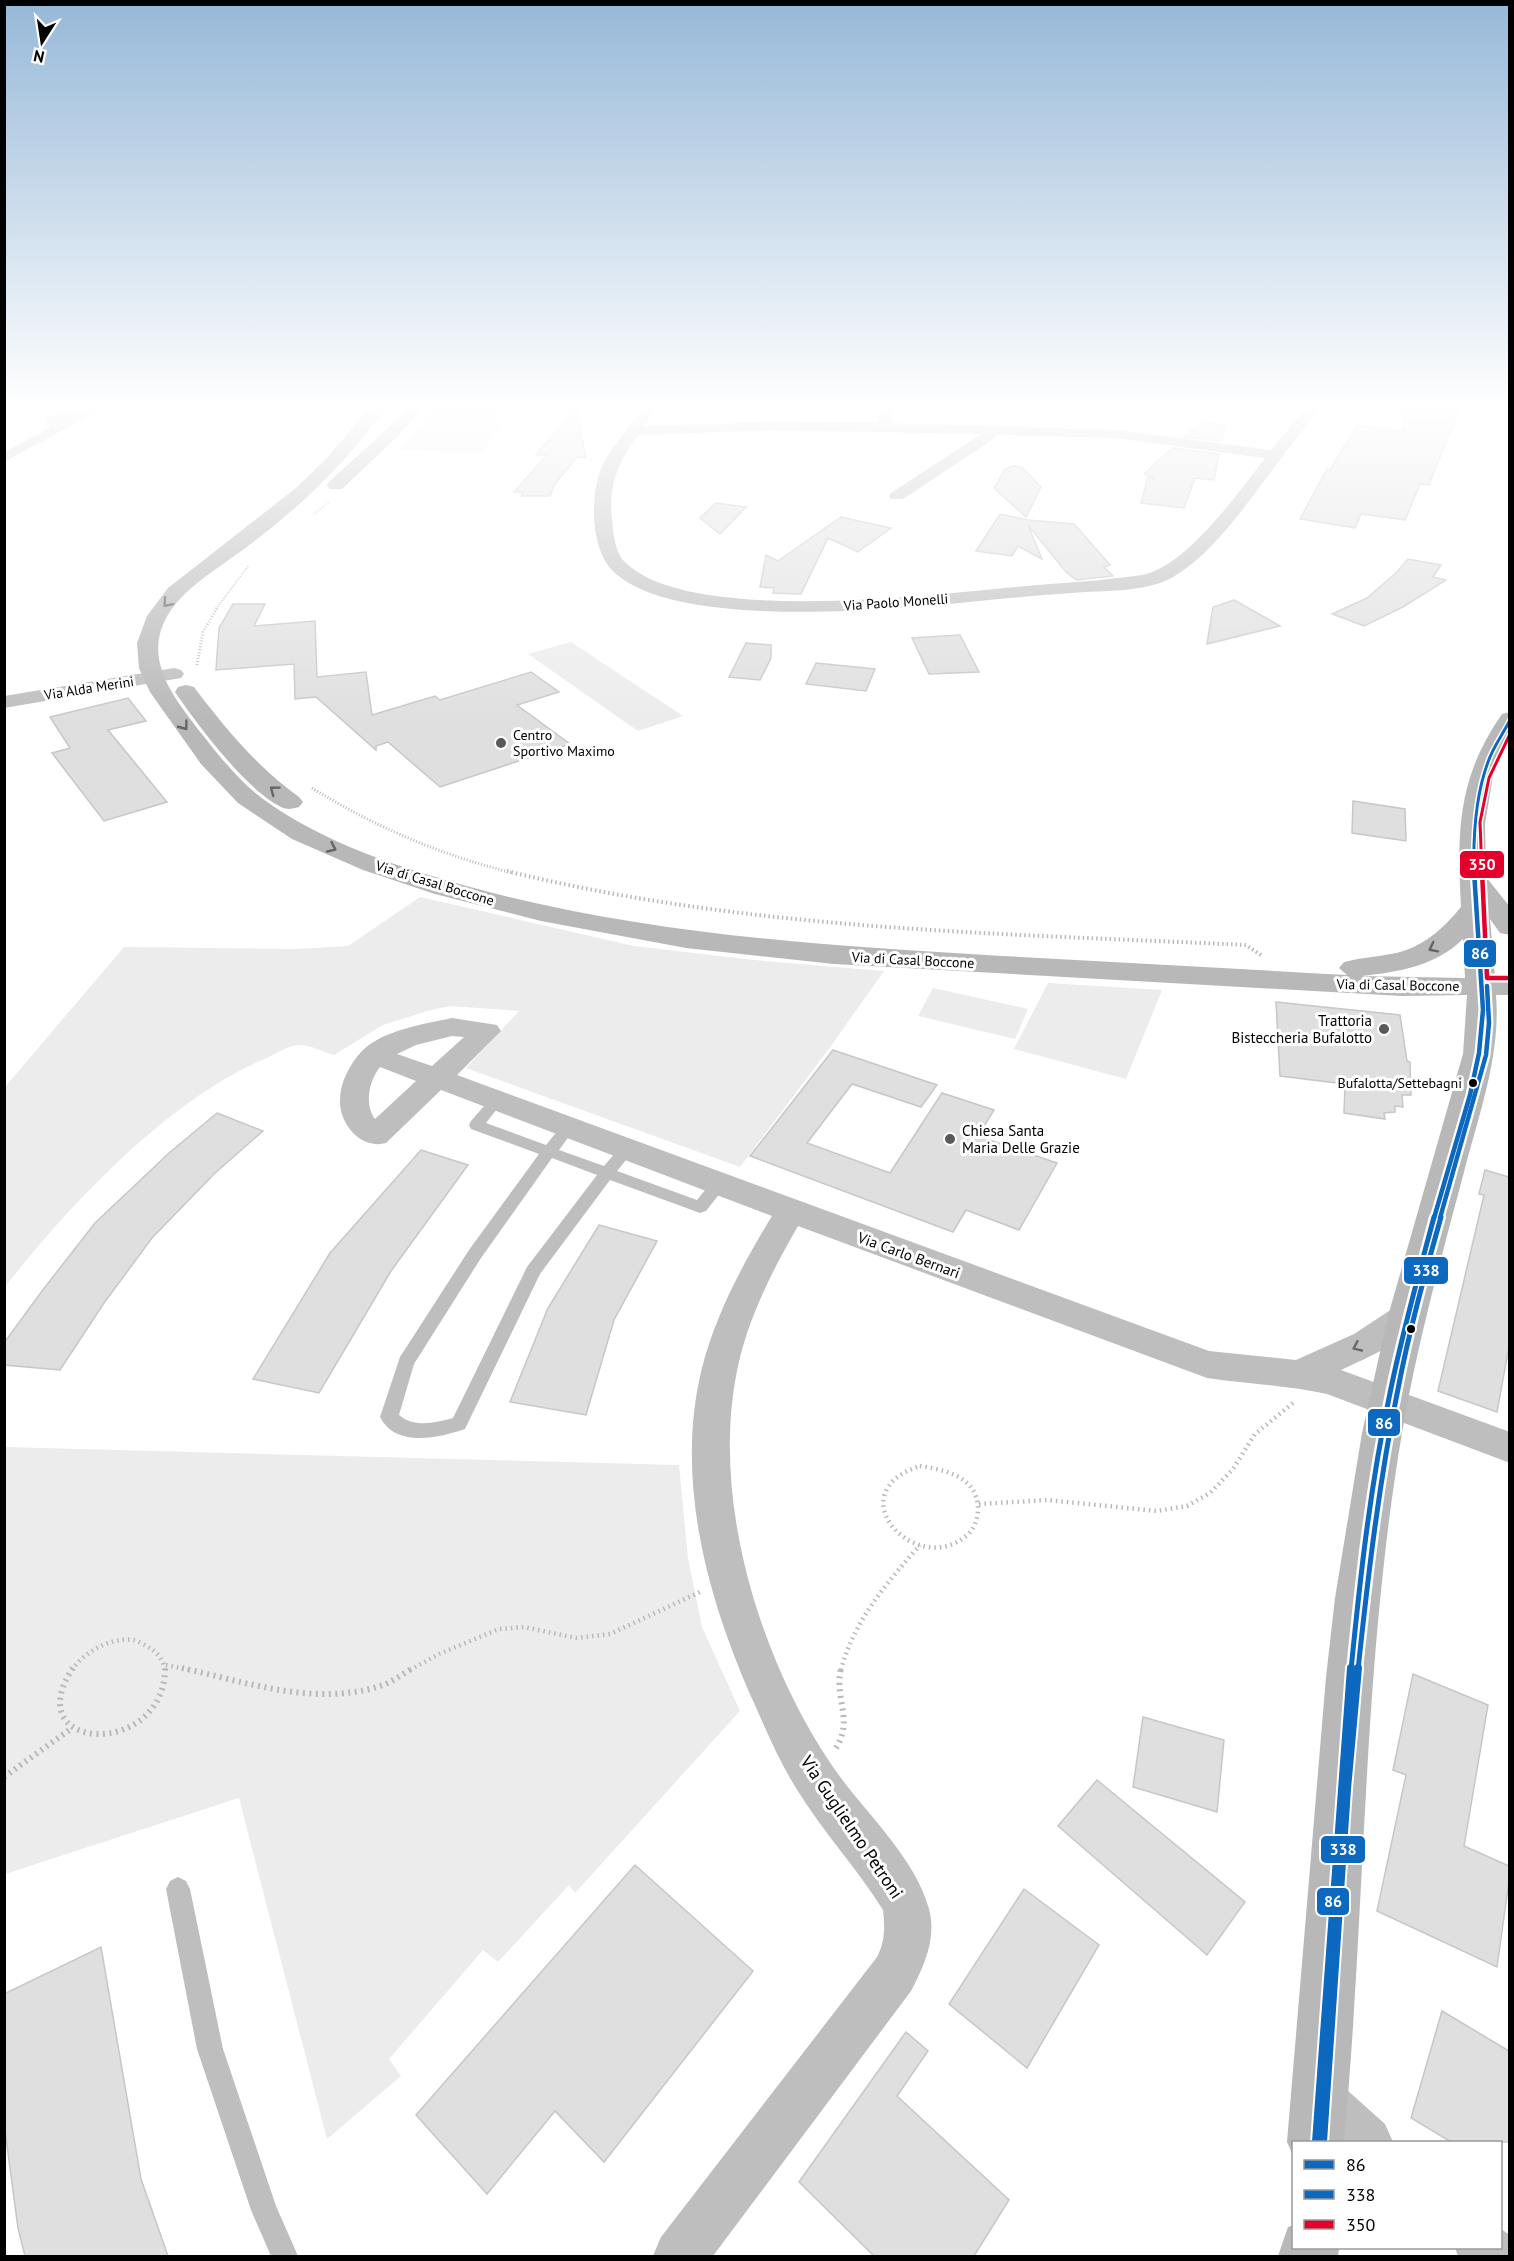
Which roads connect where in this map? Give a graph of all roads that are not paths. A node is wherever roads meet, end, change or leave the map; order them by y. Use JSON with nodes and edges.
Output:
{"nodes":[{"id":1,"x":276,"y":513,"type":"edge"},
{"id":2,"x":300,"y":513,"type":"edge"},
{"id":3,"x":603,"y":513,"type":"edge"},
{"id":4,"x":1232,"y":513,"type":"edge"},
{"id":5,"x":174,"y":624,"type":"dead end"},
{"id":6,"x":173,"y":670,"type":"junction"},
{"id":7,"x":4,"y":702,"type":"edge"},
{"id":8,"x":1509,"y":718,"type":"edge"},
{"id":9,"x":1473,"y":877,"type":"junction"},
{"id":10,"x":1475,"y":908,"type":"junction"},
{"id":11,"x":1509,"y":927,"type":"edge"},
{"id":12,"x":1354,"y":968,"type":"junction"},
{"id":13,"x":1495,"y":986,"type":"edge"},
{"id":14,"x":374,"y":1055,"type":"junction"},
{"id":15,"x":437,"y":1078,"type":"junction"},
{"id":16,"x":497,"y":1100,"type":"junction"},
{"id":17,"x":569,"y":1127,"type":"junction"},
{"id":18,"x":627,"y":1149,"type":"junction"},
{"id":19,"x":549,"y":1152,"type":"junction"},
{"id":20,"x":606,"y":1173,"type":"junction"},
{"id":21,"x":720,"y":1183,"type":"junction"},
{"id":22,"x":791,"y":1211,"type":"junction"},
{"id":23,"x":1407,"y":1316,"type":"junction"},
{"id":24,"x":1299,"y":1374,"type":"junction"},
{"id":25,"x":1388,"y":1404,"type":"junction"},
{"id":26,"x":1509,"y":1448,"type":"edge"},
{"id":27,"x":178,"y":1889,"type":"dead end"},
{"id":28,"x":1317,"y":2120,"type":"edge"},
{"id":29,"x":1365,"y":2141,"type":"edge"},
{"id":30,"x":285,"y":2256,"type":"edge"},
{"id":31,"x":680,"y":2256,"type":"edge"}],
"edges":[{"from":1,"to":6,"type":"street","name":"Via di Casal Boccone","one_way":true},
{"from":2,"to":5,"type":"street"},
{"from":3,"to":4,"type":"street","name":"Via Paolo Monelli"},
{"from":6,"to":7,"type":"street","name":"Via Alda Merini"},
{"from":12,"to":6,"type":"street","name":"Via di Casal Boccone","one_way":true},
{"from":6,"to":13,"type":"street","name":"Via di Casal Boccone","one_way":true},
{"from":8,"to":9,"type":"street"},
{"from":9,"to":10,"type":"street"},
{"from":9,"to":11,"type":"street"},
{"from":10,"to":12,"type":"street","one_way":true},
{"from":10,"to":13,"type":"street"},
{"from":12,"to":13,"type":"street","name":"Via di Casal Boccone"},
{"from":13,"to":23,"type":"street"},
{"from":14,"to":15,"type":"street","name":"Via Carlo Bernari"},
{"from":14,"to":15,"type":"street"},
{"from":14,"to":15,"type":"street"},
{"from":15,"to":16,"type":"street","name":"Via Carlo Bernari"},
{"from":16,"to":17,"type":"street","name":"Via Carlo Bernari"},
{"from":16,"to":19,"type":"lane"},
{"from":17,"to":18,"type":"street","name":"Via Carlo Bernari"},
{"from":17,"to":19,"type":"lane"},
{"from":18,"to":20,"type":"lane"},
{"from":18,"to":21,"type":"street","name":"Via Carlo Bernari"},
{"from":19,"to":20,"type":"lane"},
{"from":19,"to":20,"type":"lane"},
{"from":20,"to":21,"type":"lane"},
{"from":21,"to":22,"type":"street","name":"Via Carlo Bernari"},
{"from":22,"to":24,"type":"street","name":"Via Carlo Bernari"},
{"from":22,"to":31,"type":"street","name":"Via Guglielmo Petroni"},
{"from":23,"to":24,"type":"street","one_way":true},
{"from":23,"to":25,"type":"street"},
{"from":24,"to":25,"type":"street","name":"Via Carlo Bernari"},
{"from":25,"to":26,"type":"street","name":"Via Carlo Bernari"},
{"from":25,"to":28,"type":"street"},
{"from":27,"to":30,"type":"lane"},
{"from":28,"to":29,"type":"street"}]}
